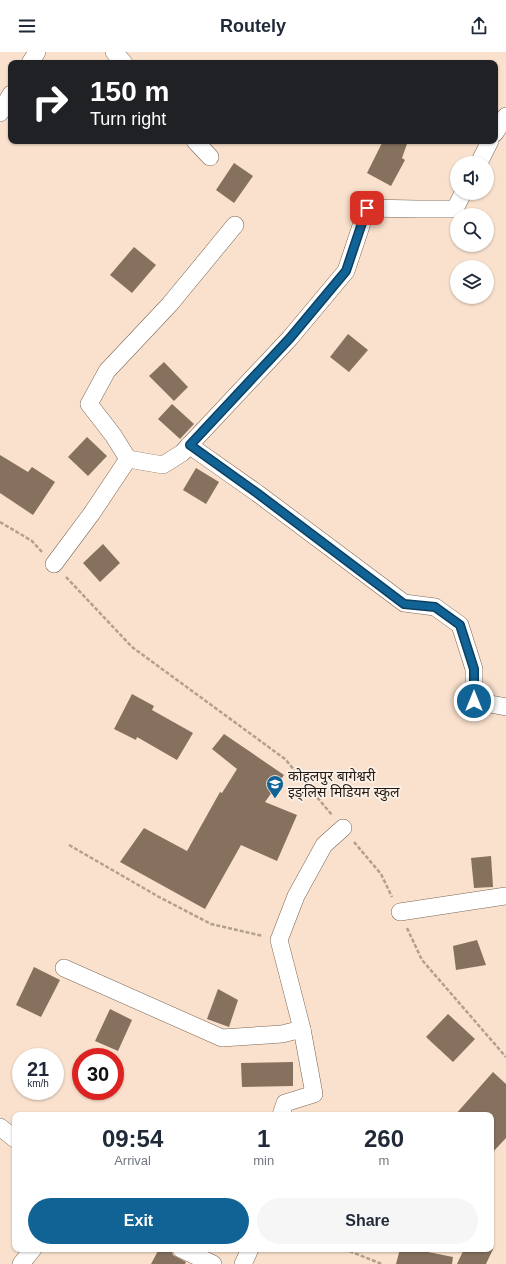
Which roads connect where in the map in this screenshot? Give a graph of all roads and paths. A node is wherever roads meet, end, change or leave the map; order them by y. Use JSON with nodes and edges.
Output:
{"nodes":[{"id":1,"x":114,"y":52,"type":"edge"},
{"id":2,"x":121,"y":60,"type":"edge"},
{"id":3,"x":8,"y":99,"type":"edge"},
{"id":4,"x":0,"y":112,"type":"edge"},
{"id":5,"x":506,"y":116,"type":"edge"},
{"id":6,"x":498,"y":128,"type":"edge"},
{"id":7,"x":198,"y":144,"type":"edge"},
{"id":8,"x":488,"y":144,"type":"edge"},
{"id":9,"x":482,"y":156,"type":"edge"},
{"id":10,"x":210,"y":157,"type":"dead end"},
{"id":11,"x":460,"y":200,"type":"edge"},
{"id":12,"x":235,"y":225,"type":"dead end"},
{"id":13,"x":190,"y":445,"type":"junction"},
{"id":14,"x":128,"y":459,"type":"junction"},
{"id":15,"x":0,"y":522,"type":"edge"},
{"id":16,"x":54,"y":564,"type":"junction"},
{"id":17,"x":506,"y":707,"type":"edge"},
{"id":18,"x":343,"y":828,"type":"junction"},
{"id":19,"x":69,"y":845,"type":"dead end"},
{"id":20,"x":506,"y":896,"type":"edge"},
{"id":21,"x":400,"y":912,"type":"junction"},
{"id":22,"x":279,"y":940,"type":"junction"},
{"id":23,"x":64,"y":968,"type":"dead end"},
{"id":24,"x":302,"y":1029,"type":"junction"},
{"id":25,"x":506,"y":1057,"type":"edge"},
{"id":26,"x":282,"y":1112,"type":"edge"},
{"id":27,"x":0,"y":1127,"type":"edge"},
{"id":28,"x":12,"y":1137,"type":"edge"},
{"id":29,"x":31,"y":1252,"type":"edge"},
{"id":30,"x":186,"y":1252,"type":"edge"},
{"id":31,"x":249,"y":1252,"type":"edge"},
{"id":32,"x":352,"y":1252,"type":"edge"},
{"id":33,"x":204,"y":1262,"type":"edge"},
{"id":34,"x":21,"y":1264,"type":"edge"},
{"id":35,"x":243,"y":1264,"type":"edge"},
{"id":36,"x":382,"y":1264,"type":"edge"}],
"edges":[{"from":1,"to":2,"type":"street"},
{"from":3,"to":4,"type":"street"},
{"from":5,"to":6,"type":"street"},
{"from":7,"to":10,"type":"street"},
{"from":8,"to":9,"type":"street"},
{"from":11,"to":13,"type":"street"},
{"from":12,"to":14,"type":"street"},
{"from":13,"to":14,"type":"street"},
{"from":13,"to":17,"type":"street"},
{"from":14,"to":16,"type":"street"},
{"from":15,"to":16,"type":"path"},
{"from":16,"to":18,"type":"path"},
{"from":18,"to":21,"type":"path"},
{"from":18,"to":22,"type":"street"},
{"from":19,"to":22,"type":"path"},
{"from":20,"to":21,"type":"street"},
{"from":21,"to":25,"type":"path"},
{"from":22,"to":24,"type":"street"},
{"from":23,"to":24,"type":"street"},
{"from":24,"to":26,"type":"street"},
{"from":27,"to":28,"type":"street"},
{"from":29,"to":34,"type":"street"},
{"from":30,"to":33,"type":"street"},
{"from":31,"to":35,"type":"street"},
{"from":32,"to":36,"type":"path"}]}
